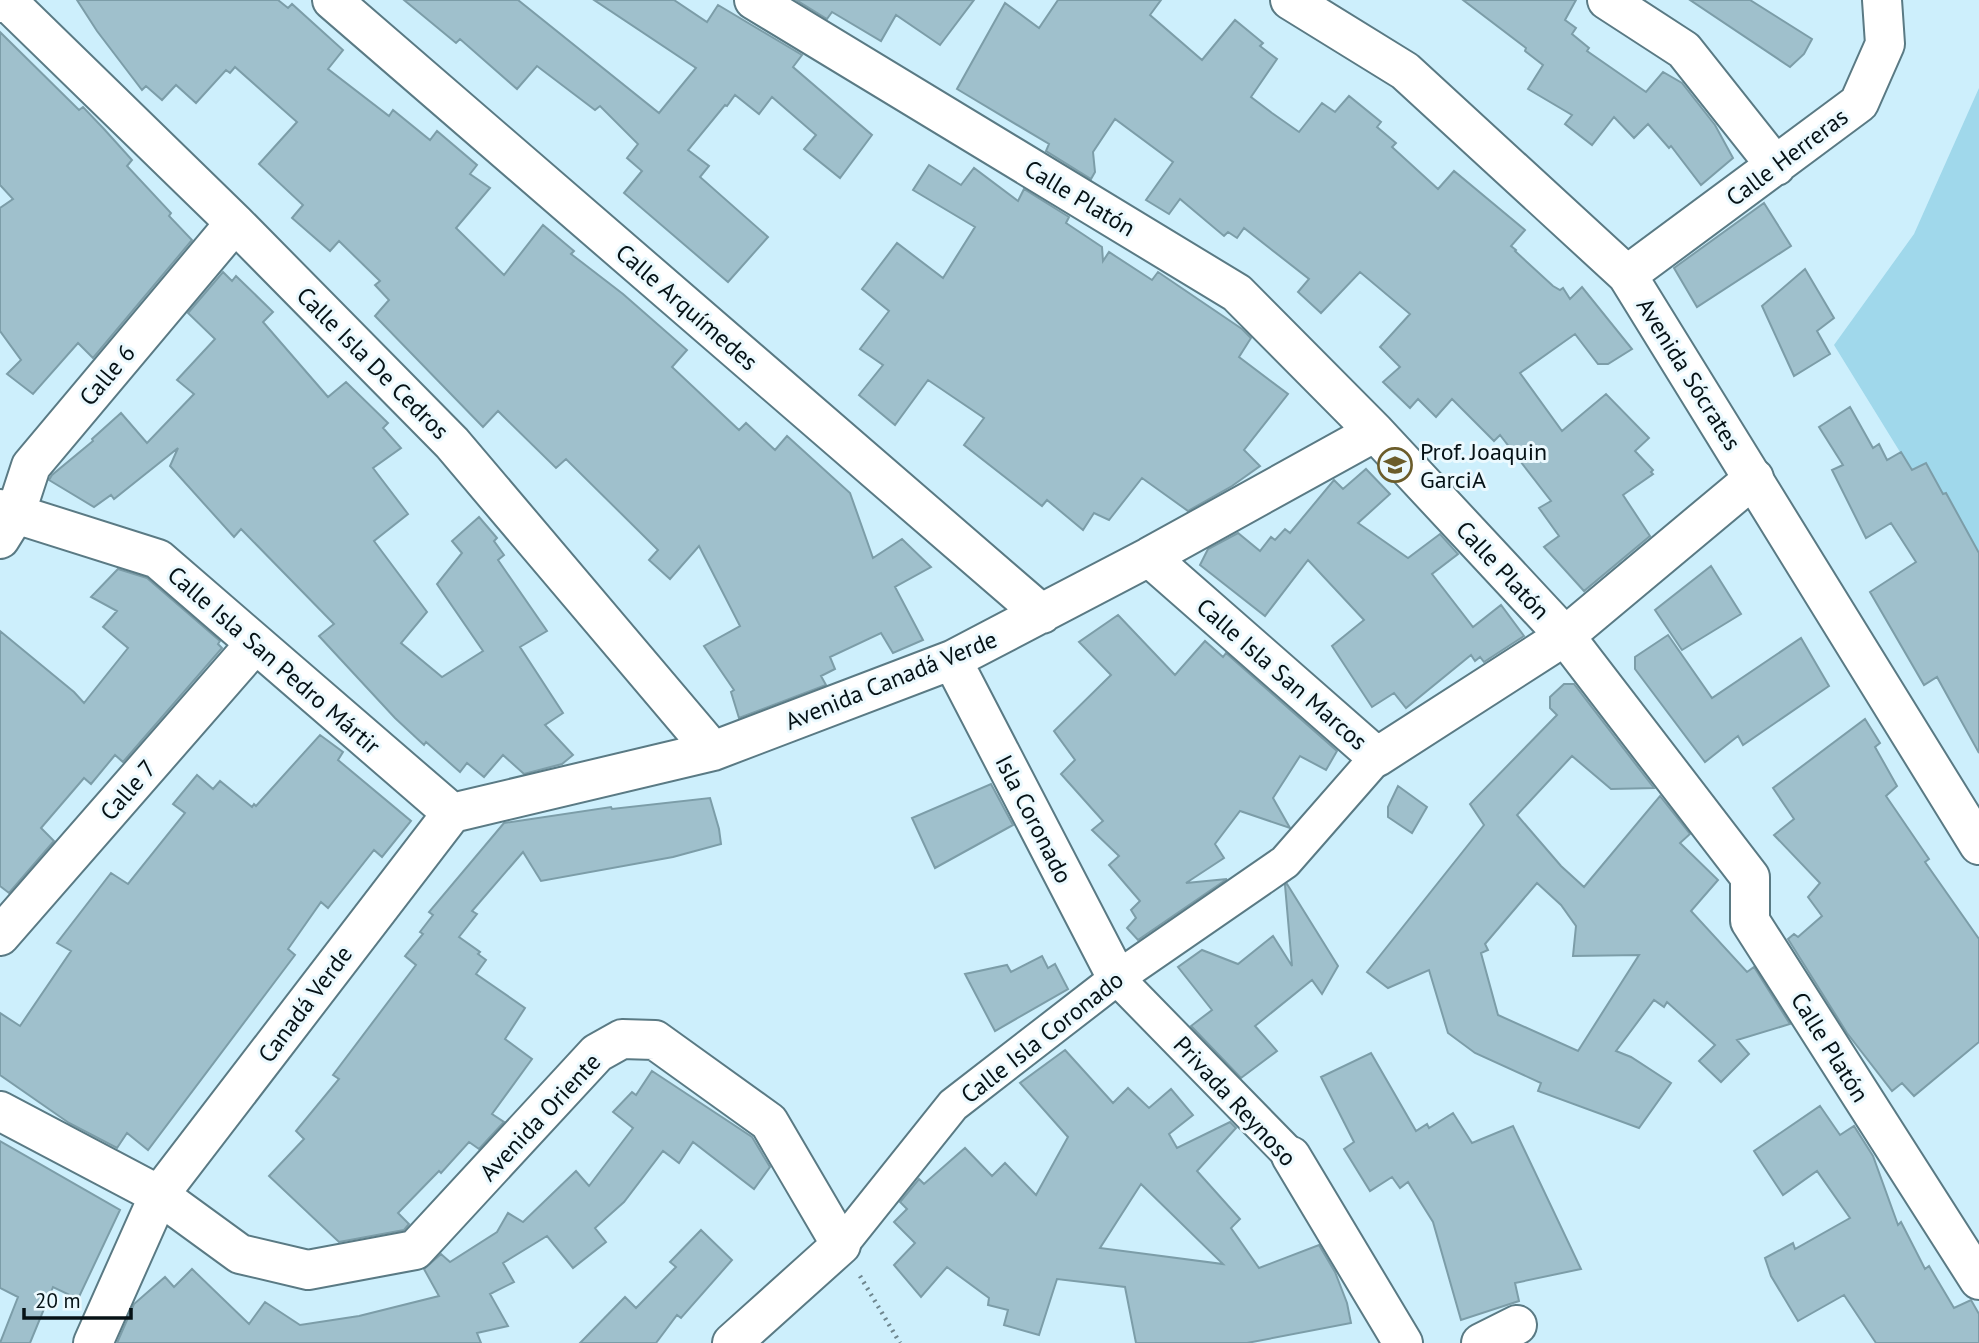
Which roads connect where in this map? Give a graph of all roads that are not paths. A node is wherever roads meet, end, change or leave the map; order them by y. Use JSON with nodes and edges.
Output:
{"nodes":[{"id":1,"x":332,"y":0,"type":"edge"},
{"id":2,"x":754,"y":0,"type":"edge"},
{"id":3,"x":1290,"y":0,"type":"edge"},
{"id":4,"x":1607,"y":0,"type":"edge"},
{"id":5,"x":1882,"y":0,"type":"edge"},
{"id":6,"x":3,"y":1,"type":"edge"},
{"id":7,"x":1776,"y":166,"type":"junction"},
{"id":8,"x":235,"y":223,"type":"junction"},
{"id":9,"x":1627,"y":275,"type":"junction"},
{"id":10,"x":1375,"y":432,"type":"junction"},
{"id":11,"x":1754,"y":478,"type":"junction"},
{"id":12,"x":5,"y":521,"type":"edge"},
{"id":13,"x":1149,"y":557,"type":"junction"},
{"id":14,"x":1042,"y":614,"type":"junction"},
{"id":15,"x":1565,"y":636,"type":"junction"},
{"id":16,"x":255,"y":643,"type":"junction"},
{"id":17,"x":952,"y":660,"type":"junction"},
{"id":18,"x":713,"y":751,"type":"junction"},
{"id":19,"x":1377,"y":757,"type":"junction"},
{"id":20,"x":452,"y":813,"type":"junction"},
{"id":21,"x":1979,"y":845,"type":"edge"},
{"id":22,"x":0,"y":936,"type":"edge"},
{"id":23,"x":1117,"y":978,"type":"junction"},
{"id":24,"x":0,"y":1111,"type":"edge"},
{"id":25,"x":1291,"y":1156,"type":"joint"},
{"id":26,"x":159,"y":1195,"type":"junction"},
{"id":27,"x":841,"y":1245,"type":"junction"},
{"id":28,"x":1979,"y":1280,"type":"edge"},
{"id":29,"x":1517,"y":1325,"type":"dead end"},
{"id":30,"x":93,"y":1343,"type":"edge"},
{"id":31,"x":732,"y":1343,"type":"edge"},
{"id":32,"x":1403,"y":1343,"type":"edge"},
{"id":33,"x":1482,"y":1343,"type":"edge"}],
"edges":[{"from":1,"to":14,"type":"street","name":"Calle Arquímedes"},
{"from":2,"to":10,"type":"street","name":"Calle Platón"},
{"from":3,"to":9,"type":"street","name":"Avenida Sócrates"},
{"from":4,"to":7,"type":"street"},
{"from":5,"to":7,"type":"street","name":"Calle Herreras"},
{"from":6,"to":8,"type":"street","name":"Calle Isla De Cedros"},
{"from":7,"to":9,"type":"street","name":"Calle Herreras"},
{"from":8,"to":12,"type":"street","name":"Calle 6"},
{"from":8,"to":18,"type":"street","name":"Calle Isla De Cedros"},
{"from":9,"to":11,"type":"street","name":"Avenida Sócrates"},
{"from":10,"to":13,"type":"street","name":"Avenida Canadá Verde"},
{"from":10,"to":15,"type":"street","name":"Calle Platón"},
{"from":11,"to":15,"type":"street","name":"Calle Isla San Marcos"},
{"from":11,"to":21,"type":"street","name":"Avenida Sócrates"},
{"from":12,"to":16,"type":"street","name":"Calle Isla San Pedro Mártir"},
{"from":13,"to":14,"type":"street","name":"Avenida Canadá Verde"},
{"from":13,"to":19,"type":"street","name":"Calle Isla San Marcos"},
{"from":14,"to":17,"type":"street","name":"Avenida Canadá Verde"},
{"from":15,"to":19,"type":"street","name":"Calle Isla San Marcos"},
{"from":15,"to":28,"type":"street","name":"Calle Platón"},
{"from":16,"to":20,"type":"street","name":"Calle Isla San Pedro Mártir"},
{"from":16,"to":22,"type":"street","name":"Calle 7"},
{"from":17,"to":18,"type":"street","name":"Avenida Canadá Verde"},
{"from":17,"to":23,"type":"street","name":"Isla Coronado"},
{"from":18,"to":20,"type":"street","name":"Avenida Canadá Verde"},
{"from":19,"to":23,"type":"street","name":"Calle Isla Coronado"},
{"from":20,"to":26,"type":"street","name":"Canadá Verde"},
{"from":23,"to":25,"type":"street","name":"Privada Reynoso"},
{"from":23,"to":27,"type":"street","name":"Calle Isla Coronado"},
{"from":24,"to":26,"type":"street","name":"Avenida Oriente"},
{"from":25,"to":32,"type":"street","name":"Privada Reynoso"},
{"from":26,"to":27,"type":"street","name":"Avenida Oriente"},
{"from":26,"to":30,"type":"street","name":"Canadá Verde"},
{"from":27,"to":31,"type":"street","name":"Calle Isla Coronado"},
{"from":29,"to":33,"type":"street"}]}
